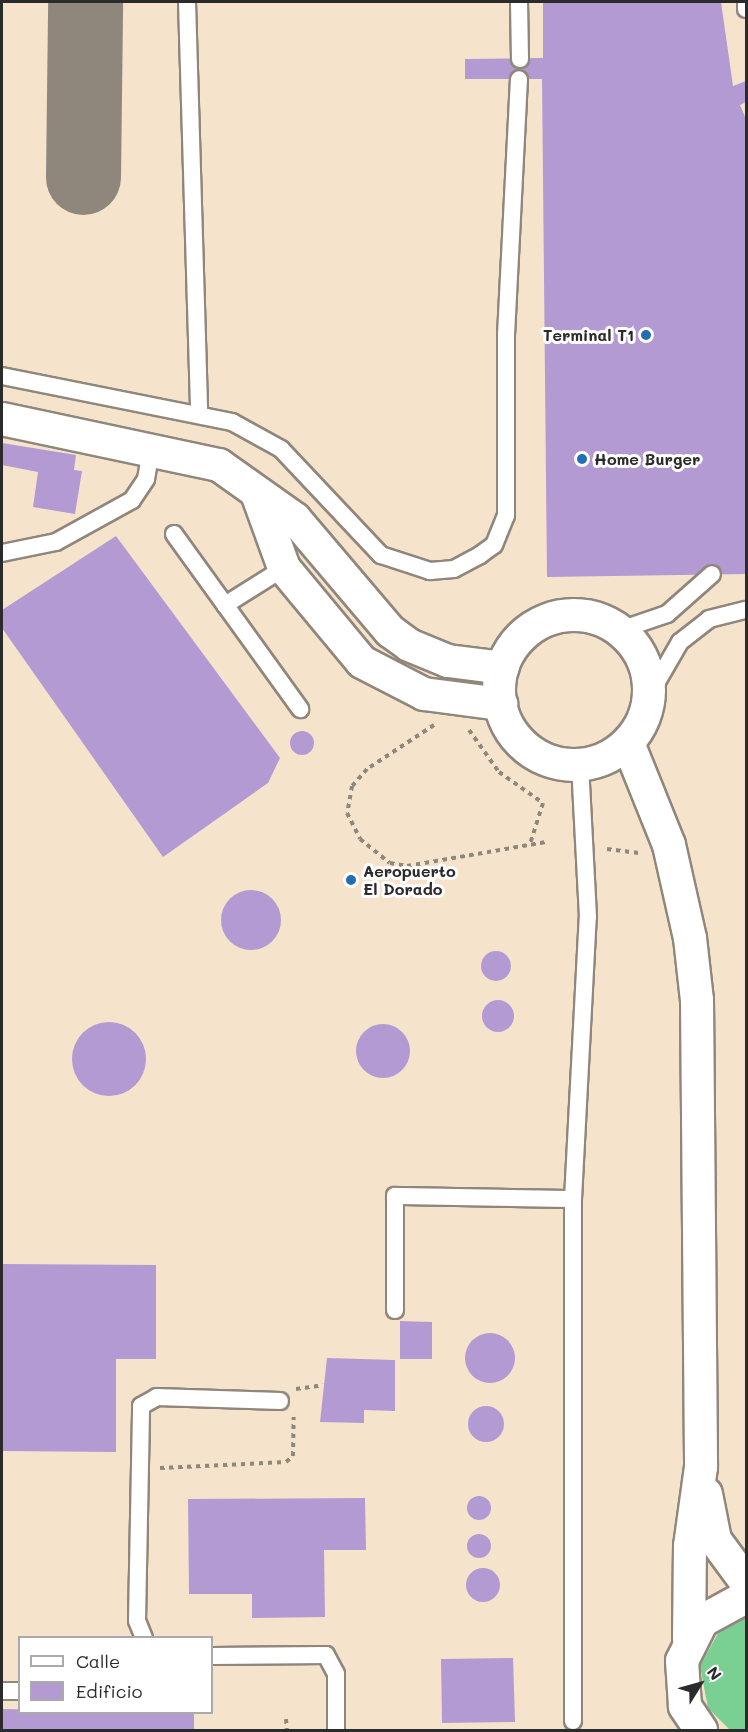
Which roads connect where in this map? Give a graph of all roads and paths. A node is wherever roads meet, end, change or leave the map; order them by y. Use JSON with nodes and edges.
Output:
{"nodes":[{"id":1,"x":186,"y":2,"type":"edge"},
{"id":2,"x":519,"y":2,"type":"edge"},
{"id":3,"x":746,"y":2,"type":"edge"},
{"id":4,"x":747,"y":9,"type":"edge"},
{"id":5,"x":519,"y":59,"type":"dead end"},
{"id":6,"x":519,"y":79,"type":"dead end"},
{"id":7,"x":2,"y":376,"type":"edge"},
{"id":8,"x":199,"y":416,"type":"junction"},
{"id":9,"x":2,"y":419,"type":"edge"},
{"id":10,"x":151,"y":450,"type":"junction"},
{"id":11,"x":258,"y":496,"type":"junction"},
{"id":12,"x":174,"y":534,"type":"dead end"},
{"id":13,"x":2,"y":553,"type":"edge"},
{"id":14,"x":284,"y":568,"type":"junction"},
{"id":15,"x":712,"y":574,"type":"dead end"},
{"id":16,"x":225,"y":604,"type":"junction"},
{"id":17,"x":747,"y":610,"type":"edge"},
{"id":18,"x":620,"y":630,"type":"junction"},
{"id":19,"x":503,"y":668,"type":"junction"},
{"id":20,"x":650,"y":694,"type":"junction"},
{"id":21,"x":501,"y":704,"type":"junction"},
{"id":22,"x":300,"y":709,"type":"dead end"},
{"id":23,"x":442,"y":722,"type":"dead end"},
{"id":24,"x":461,"y":722,"type":"dead end"},
{"id":25,"x":628,"y":743,"type":"junction"},
{"id":26,"x":580,"y":765,"type":"junction"},
{"id":27,"x":546,"y":842,"type":"dead end"},
{"id":28,"x":530,"y":844,"type":"junction"},
{"id":29,"x":603,"y":848,"type":"dead end"},
{"id":30,"x":642,"y":853,"type":"dead end"},
{"id":31,"x":573,"y":1199,"type":"junction"},
{"id":32,"x":395,"y":1310,"type":"dead end"},
{"id":33,"x":323,"y":1385,"type":"dead end"},
{"id":34,"x":287,"y":1401,"type":"joint"},
{"id":35,"x":294,"y":1413,"type":"dead end"},
{"id":36,"x":701,"y":1467,"type":"junction"},
{"id":37,"x":138,"y":1469,"type":"junction"},
{"id":38,"x":747,"y":1582,"type":"edge"},
{"id":39,"x":747,"y":1597,"type":"edge"},
{"id":40,"x":143,"y":1636,"type":"edge"},
{"id":41,"x":689,"y":1639,"type":"junction"},
{"id":42,"x":213,"y":1656,"type":"edge"},
{"id":43,"x":2,"y":1691,"type":"edge"},
{"id":44,"x":18,"y":1691,"type":"edge"},
{"id":45,"x":286,"y":1719,"type":"dead end"},
{"id":46,"x":573,"y":1721,"type":"dead end"},
{"id":47,"x":698,"y":1729,"type":"edge"},
{"id":48,"x":286,"y":1731,"type":"edge"},
{"id":49,"x":336,"y":1731,"type":"edge"}],
"edges":[{"from":1,"to":8,"type":"lane"},
{"from":2,"to":5,"type":"lane"},
{"from":3,"to":4,"type":"lane"},
{"from":6,"to":8,"type":"lane"},
{"from":7,"to":8,"type":"lane"},
{"from":9,"to":10,"type":"street"},
{"from":10,"to":11,"type":"street"},
{"from":10,"to":13,"type":"lane"},
{"from":11,"to":14,"type":"street"},
{"from":11,"to":19,"type":"street"},
{"from":12,"to":16,"type":"lane"},
{"from":14,"to":16,"type":"lane"},
{"from":14,"to":21,"type":"street"},
{"from":15,"to":18,"type":"lane"},
{"from":16,"to":22,"type":"lane"},
{"from":17,"to":20,"type":"lane"},
{"from":18,"to":19,"type":"street"},
{"from":18,"to":20,"type":"street"},
{"from":19,"to":21,"type":"street"},
{"from":20,"to":25,"type":"street"},
{"from":21,"to":26,"type":"street"},
{"from":23,"to":28,"type":"path"},
{"from":24,"to":28,"type":"path"},
{"from":25,"to":26,"type":"street"},
{"from":25,"to":36,"type":"street"},
{"from":26,"to":31,"type":"lane"},
{"from":27,"to":28,"type":"path"},
{"from":29,"to":30,"type":"path"},
{"from":31,"to":32,"type":"lane"},
{"from":31,"to":46,"type":"lane"},
{"from":33,"to":34,"type":"path"},
{"from":34,"to":37,"type":"lane"},
{"from":35,"to":37,"type":"path"},
{"from":36,"to":38,"type":"street"},
{"from":36,"to":41,"type":"street"},
{"from":37,"to":40,"type":"lane"},
{"from":39,"to":41,"type":"street"},
{"from":41,"to":47,"type":"street"},
{"from":42,"to":49,"type":"lane"},
{"from":43,"to":44,"type":"lane"},
{"from":45,"to":48,"type":"path"}]}
